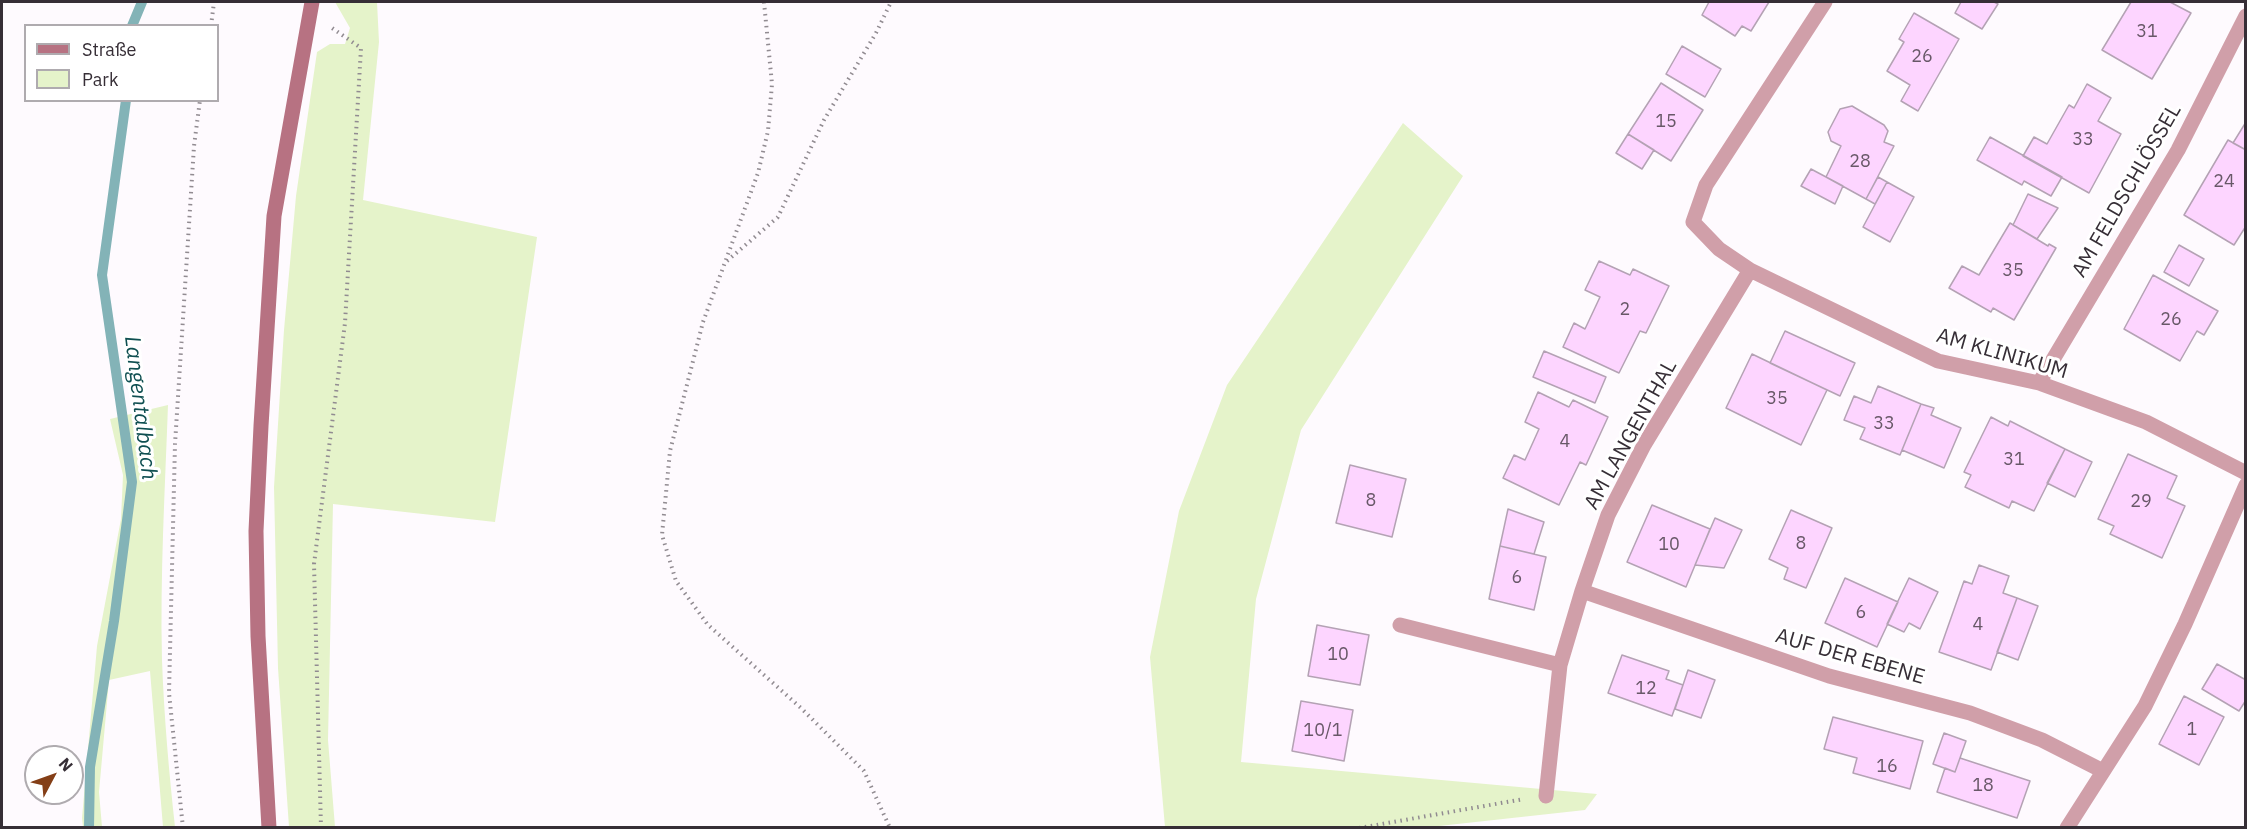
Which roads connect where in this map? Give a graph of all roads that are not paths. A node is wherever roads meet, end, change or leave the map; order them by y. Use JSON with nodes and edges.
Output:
{"nodes":[{"id":1,"x":1825,"y":2,"type":"edge"},
{"id":2,"x":310,"y":7,"type":"edge"},
{"id":3,"x":2246,"y":16,"type":"edge"},
{"id":4,"x":1750,"y":270,"type":"junction"},
{"id":5,"x":2039,"y":383,"type":"junction"},
{"id":6,"x":2246,"y":473,"type":"edge"},
{"id":7,"x":2246,"y":485,"type":"edge"},
{"id":8,"x":1582,"y":591,"type":"junction"},
{"id":9,"x":1400,"y":625,"type":"dead end"},
{"id":10,"x":1560,"y":665,"type":"junction"},
{"id":11,"x":2103,"y":771,"type":"junction"},
{"id":12,"x":1546,"y":796,"type":"road end"},
{"id":13,"x":269,"y":828,"type":"edge"},
{"id":14,"x":2067,"y":828,"type":"edge"}],
"edges":[{"from":1,"to":4,"type":"street","name":"AM KLINIKUM"},
{"from":2,"to":13,"type":"main road"},
{"from":3,"to":5,"type":"street","name":"AM FELDSCHLÖSSEL"},
{"from":4,"to":5,"type":"street","name":"AM KLINIKUM"},
{"from":4,"to":8,"type":"street","name":"AM LANGENTHAL"},
{"from":5,"to":6,"type":"street","name":"AM KLINIKUM"},
{"from":7,"to":11,"type":"street"},
{"from":8,"to":10,"type":"street","name":"AM LANGENTHAL"},
{"from":8,"to":11,"type":"street","name":"AUF DER EBENE"},
{"from":9,"to":10,"type":"street"},
{"from":10,"to":12,"type":"street","name":"AM LANGENTHAL"},
{"from":11,"to":14,"type":"street"}]}
